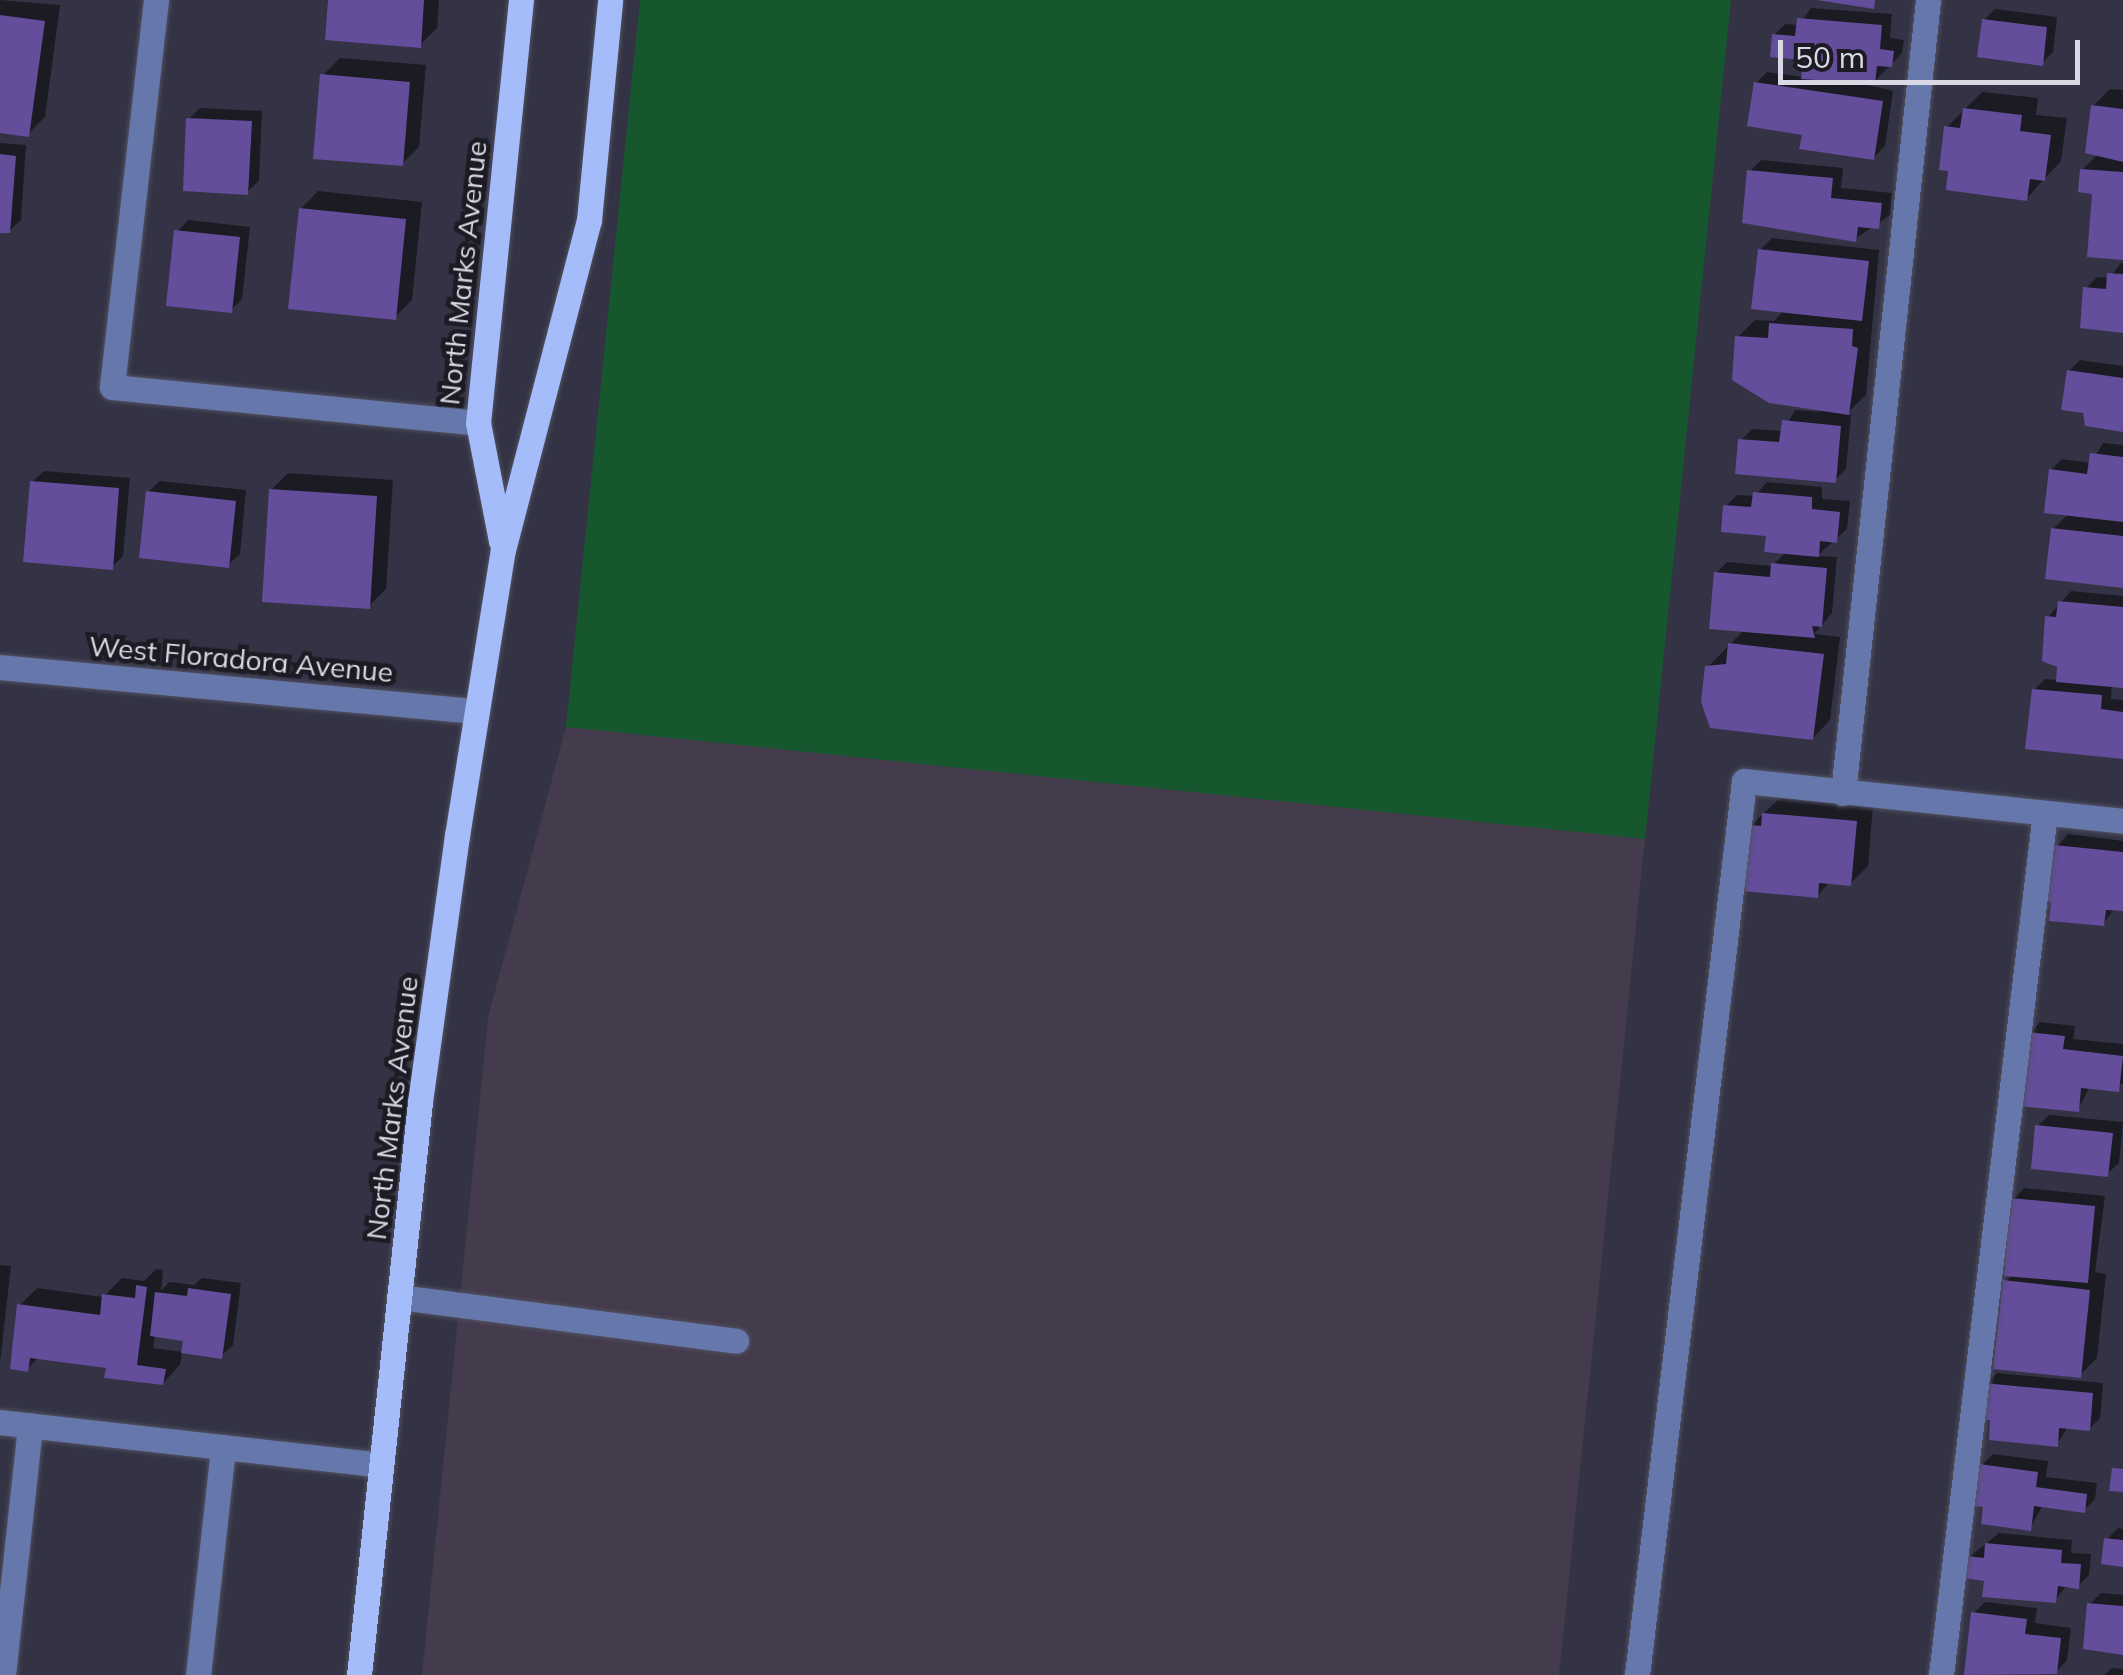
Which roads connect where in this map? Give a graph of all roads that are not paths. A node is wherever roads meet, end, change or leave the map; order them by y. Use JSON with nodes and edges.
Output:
{"nodes":[{"id":1,"x":156,"y":0,"type":"edge"},
{"id":2,"x":521,"y":0,"type":"edge"},
{"id":3,"x":610,"y":0,"type":"edge"},
{"id":4,"x":1928,"y":0,"type":"edge"},
{"id":5,"x":478,"y":422,"type":"junction"},
{"id":6,"x":503,"y":550,"type":"junction"},
{"id":7,"x":0,"y":667,"type":"edge"},
{"id":8,"x":477,"y":711,"type":"junction"},
{"id":9,"x":1843,"y":793,"type":"junction"},
{"id":10,"x":2045,"y":813,"type":"junction"},
{"id":11,"x":2123,"y":822,"type":"edge"},
{"id":12,"x":399,"y":1297,"type":"junction"},
{"id":13,"x":736,"y":1340,"type":"dead end"},
{"id":14,"x":0,"y":1422,"type":"edge"},
{"id":15,"x":30,"y":1425,"type":"junction"},
{"id":16,"x":223,"y":1447,"type":"junction"},
{"id":17,"x":381,"y":1465,"type":"junction"},
{"id":18,"x":3,"y":1675,"type":"edge"},
{"id":19,"x":198,"y":1675,"type":"edge"},
{"id":20,"x":358,"y":1675,"type":"edge"},
{"id":21,"x":1637,"y":1675,"type":"edge"},
{"id":22,"x":1941,"y":1675,"type":"edge"}],
"edges":[{"from":1,"to":5,"type":"street"},
{"from":2,"to":5,"type":"main road","name":"North Marks Avenue"},
{"from":3,"to":6,"type":"main road","name":"North Marks Avenue"},
{"from":4,"to":9,"type":"street"},
{"from":5,"to":6,"type":"main road","name":"North Marks Avenue"},
{"from":6,"to":8,"type":"main road","name":"North Marks Avenue"},
{"from":7,"to":8,"type":"street","name":"West Floradora Avenue"},
{"from":8,"to":12,"type":"main road","name":"North Marks Avenue"},
{"from":9,"to":10,"type":"street"},
{"from":9,"to":21,"type":"street"},
{"from":10,"to":11,"type":"street"},
{"from":10,"to":22,"type":"street"},
{"from":12,"to":13,"type":"street"},
{"from":12,"to":17,"type":"main road","name":"North Marks Avenue"},
{"from":14,"to":15,"type":"street"},
{"from":15,"to":16,"type":"street"},
{"from":15,"to":18,"type":"street"},
{"from":16,"to":17,"type":"street"},
{"from":16,"to":19,"type":"street"},
{"from":17,"to":20,"type":"main road","name":"North Marks Avenue"}]}
